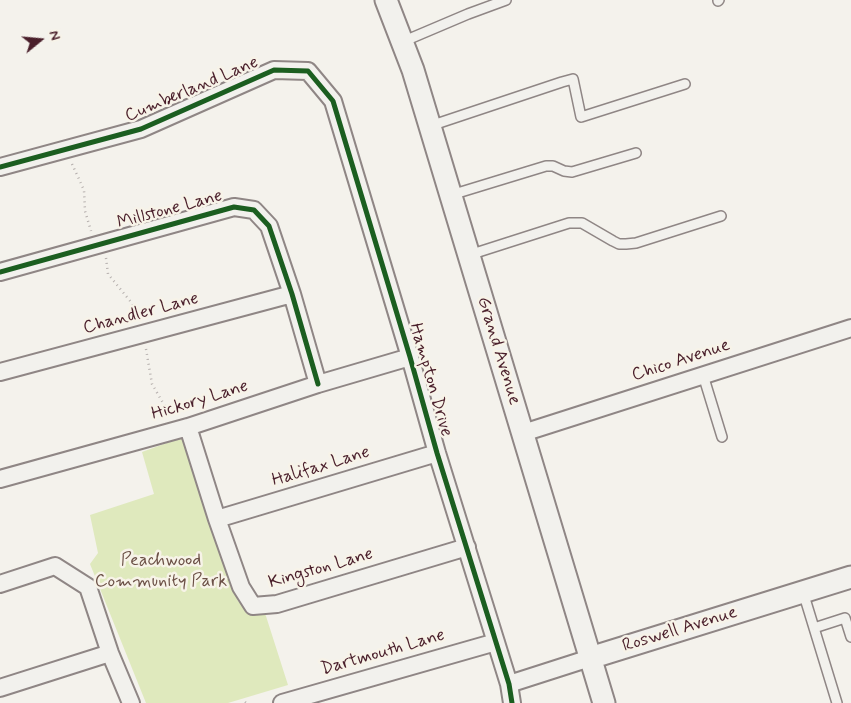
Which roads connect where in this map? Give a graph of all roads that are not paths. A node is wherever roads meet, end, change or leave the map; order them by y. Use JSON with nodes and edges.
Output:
{"nodes":[{"id":1,"x":386,"y":0,"type":"edge"},
{"id":2,"x":506,"y":0,"type":"edge"},
{"id":3,"x":402,"y":42,"type":"junction"},
{"id":4,"x":308,"y":71,"type":"joint"},
{"id":5,"x":685,"y":84,"type":"dead end"},
{"id":6,"x":430,"y":126,"type":"junction"},
{"id":7,"x":636,"y":153,"type":"dead end"},
{"id":8,"x":0,"y":167,"type":"edge"},
{"id":9,"x":451,"y":195,"type":"junction"},
{"id":10,"x":721,"y":216,"type":"dead end"},
{"id":11,"x":469,"y":255,"type":"junction"},
{"id":12,"x":0,"y":272,"type":"edge"},
{"id":13,"x":292,"y":294,"type":"junction"},
{"id":14,"x":851,"y":328,"type":"edge"},
{"id":15,"x":410,"y":357,"type":"junction"},
{"id":16,"x":0,"y":372,"type":"edge"},
{"id":17,"x":703,"y":375,"type":"junction"},
{"id":18,"x":318,"y":384,"type":"junction"},
{"id":19,"x":188,"y":427,"type":"junction"},
{"id":20,"x":523,"y":433,"type":"junction"},
{"id":21,"x":722,"y":437,"type":"dead end"},
{"id":22,"x":437,"y":453,"type":"junction"},
{"id":23,"x":0,"y":479,"type":"edge"},
{"id":24,"x":217,"y":519,"type":"junction"},
{"id":25,"x":467,"y":547,"type":"junction"},
{"id":26,"x":851,"y":577,"type":"edge"},
{"id":27,"x":0,"y":584,"type":"edge"},
{"id":28,"x":803,"y":592,"type":"junction"},
{"id":29,"x":814,"y":628,"type":"junction"},
{"id":30,"x":851,"y":637,"type":"edge"},
{"id":31,"x":496,"y":642,"type":"junction"},
{"id":32,"x":110,"y":653,"type":"junction"},
{"id":33,"x":590,"y":658,"type":"junction"},
{"id":34,"x":509,"y":684,"type":"junction"},
{"id":35,"x":0,"y":688,"type":"edge"},
{"id":36,"x":130,"y":703,"type":"edge"},
{"id":37,"x":282,"y":703,"type":"edge"},
{"id":38,"x":512,"y":703,"type":"edge"},
{"id":39,"x":604,"y":703,"type":"edge"},
{"id":40,"x":837,"y":703,"type":"edge"}],
"edges":[{"from":1,"to":3,"type":"street","name":"Grand Avenue"},
{"from":2,"to":3,"type":"lane"},
{"from":3,"to":6,"type":"street","name":"Grand Avenue"},
{"from":4,"to":8,"type":"street","name":"Cumberland Lane"},
{"from":4,"to":15,"type":"street","name":"Hampton Drive"},
{"from":5,"to":6,"type":"lane"},
{"from":6,"to":9,"type":"street","name":"Grand Avenue"},
{"from":7,"to":9,"type":"lane"},
{"from":9,"to":11,"type":"street","name":"Grand Avenue"},
{"from":10,"to":11,"type":"lane"},
{"from":11,"to":20,"type":"street","name":"Grand Avenue"},
{"from":12,"to":13,"type":"street","name":"Millstone Lane"},
{"from":13,"to":16,"type":"street","name":"Chandler Lane"},
{"from":13,"to":18,"type":"street","name":"Millstone Lane"},
{"from":14,"to":17,"type":"street","name":"Chico Avenue"},
{"from":15,"to":18,"type":"street","name":"Hickory Lane"},
{"from":15,"to":22,"type":"street","name":"Hampton Drive"},
{"from":17,"to":20,"type":"street","name":"Chico Avenue"},
{"from":17,"to":21,"type":"lane"},
{"from":18,"to":19,"type":"street","name":"Hickory Lane"},
{"from":19,"to":23,"type":"street","name":"Hickory Lane"},
{"from":19,"to":24,"type":"street","name":"Kingston Lane"},
{"from":20,"to":33,"type":"street","name":"Grand Avenue"},
{"from":22,"to":24,"type":"street","name":"Halifax Lane"},
{"from":22,"to":25,"type":"street","name":"Hampton Drive"},
{"from":24,"to":25,"type":"street","name":"Kingston Lane"},
{"from":25,"to":31,"type":"street","name":"Hampton Drive"},
{"from":26,"to":28,"type":"street","name":"Roswell Avenue"},
{"from":27,"to":32,"type":"street"},
{"from":28,"to":29,"type":"lane"},
{"from":28,"to":33,"type":"street","name":"Roswell Avenue"},
{"from":29,"to":30,"type":"lane"},
{"from":29,"to":40,"type":"lane"},
{"from":31,"to":34,"type":"street","name":"Hampton Drive"},
{"from":31,"to":37,"type":"street","name":"Dartmouth Lane"},
{"from":32,"to":35,"type":"street"},
{"from":32,"to":36,"type":"street"},
{"from":33,"to":34,"type":"street","name":"Roswell Avenue"},
{"from":33,"to":39,"type":"street","name":"Grand Avenue"},
{"from":34,"to":38,"type":"street","name":"Hampton Drive"}]}
